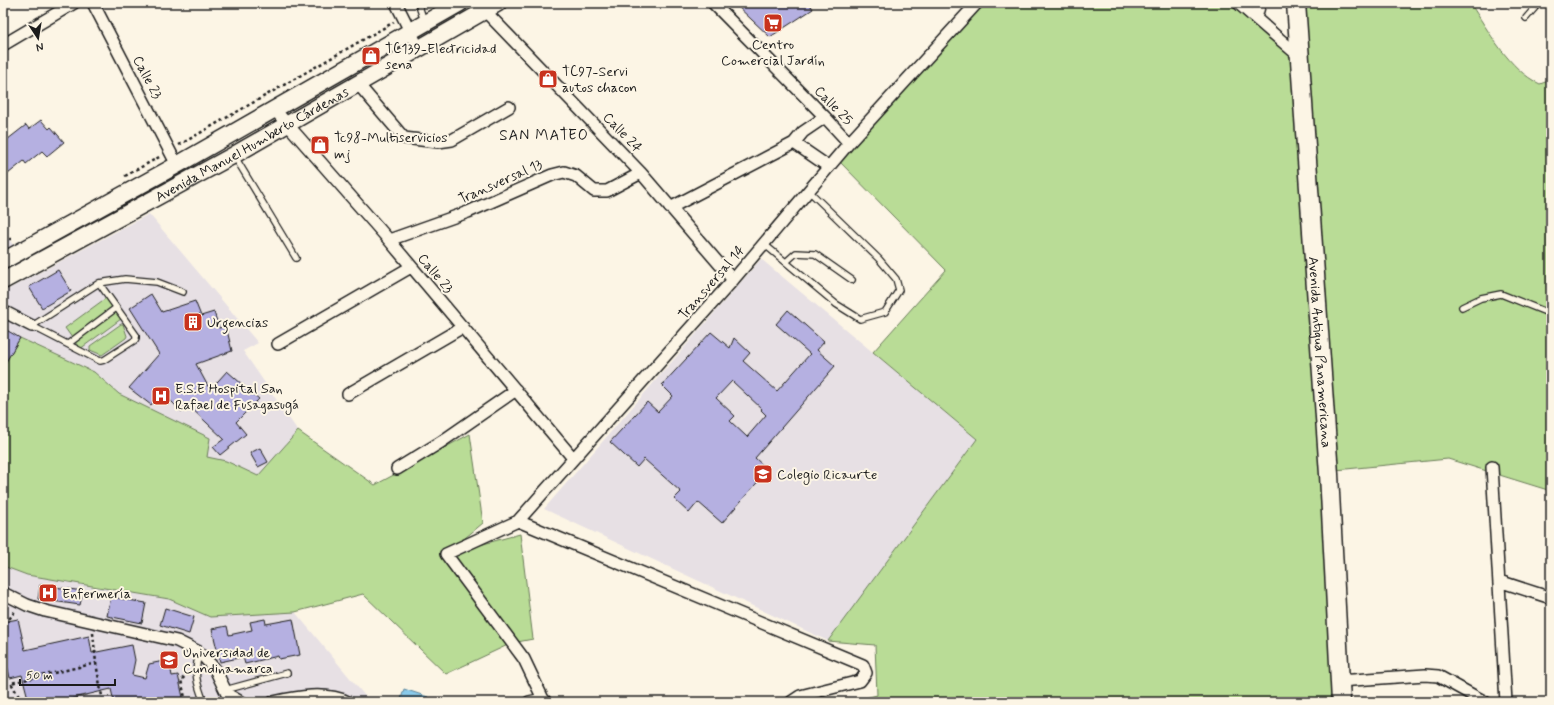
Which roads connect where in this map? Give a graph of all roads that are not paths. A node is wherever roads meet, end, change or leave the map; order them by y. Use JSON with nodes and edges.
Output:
{"nodes":[{"id":1,"x":74,"y":3,"type":"edge"},
{"id":2,"x":93,"y":3,"type":"edge"},
{"id":3,"x":396,"y":3,"type":"edge"},
{"id":4,"x":418,"y":3,"type":"edge"},
{"id":5,"x":460,"y":3,"type":"edge"},
{"id":6,"x":713,"y":3,"type":"edge"},
{"id":7,"x":977,"y":3,"type":"edge"},
{"id":8,"x":1238,"y":3,"type":"edge"},
{"id":9,"x":1260,"y":3,"type":"edge"},
{"id":10,"x":1296,"y":3,"type":"edge"},
{"id":11,"x":1539,"y":3,"type":"edge"},
{"id":12,"x":492,"y":7,"type":"edge"},
{"id":13,"x":1256,"y":18,"type":"junction"},
{"id":14,"x":1526,"y":18,"type":"dead end"},
{"id":15,"x":425,"y":23,"type":"junction"},
{"id":16,"x":410,"y":32,"type":"junction"},
{"id":17,"x":3,"y":45,"type":"edge"},
{"id":18,"x":419,"y":49,"type":"junction"},
{"id":19,"x":1300,"y":56,"type":"junction"},
{"id":20,"x":358,"y":84,"type":"junction"},
{"id":21,"x":509,"y":107,"type":"dead end"},
{"id":22,"x":274,"y":109,"type":"junction"},
{"id":23,"x":826,"y":117,"type":"junction"},
{"id":24,"x":287,"y":124,"type":"junction"},
{"id":25,"x":794,"y":143,"type":"junction"},
{"id":26,"x":849,"y":143,"type":"junction"},
{"id":27,"x":234,"y":155,"type":"junction"},
{"id":28,"x":173,"y":158,"type":"junction"},
{"id":29,"x":829,"y":167,"type":"junction"},
{"id":30,"x":641,"y":173,"type":"junction"},
{"id":31,"x":809,"y":192,"type":"junction"},
{"id":32,"x":670,"y":208,"type":"junction"},
{"id":33,"x":390,"y":240,"type":"junction"},
{"id":34,"x":764,"y":244,"type":"junction"},
{"id":35,"x":7,"y":256,"type":"edge"},
{"id":36,"x":296,"y":258,"type":"dead end"},
{"id":37,"x":786,"y":262,"type":"junction"},
{"id":38,"x":411,"y":267,"type":"junction"},
{"id":39,"x":733,"y":280,"type":"junction"},
{"id":40,"x":852,"y":280,"type":"dead end"},
{"id":41,"x":3,"y":281,"type":"edge"},
{"id":42,"x":99,"y":283,"type":"junction"},
{"id":43,"x":183,"y":292,"type":"dead end"},
{"id":44,"x":1462,"y":307,"type":"dead end"},
{"id":45,"x":116,"y":308,"type":"junction"},
{"id":46,"x":3,"y":311,"type":"edge"},
{"id":47,"x":1551,"y":314,"type":"edge"},
{"id":48,"x":32,"y":326,"type":"junction"},
{"id":49,"x":463,"y":327,"type":"junction"},
{"id":50,"x":68,"y":344,"type":"junction"},
{"id":51,"x":278,"y":344,"type":"dead end"},
{"id":52,"x":516,"y":390,"type":"junction"},
{"id":53,"x":348,"y":394,"type":"dead end"},
{"id":54,"x":573,"y":458,"type":"junction"},
{"id":55,"x":1492,"y":467,"type":"dead end"},
{"id":56,"x":397,"y":469,"type":"dead end"},
{"id":57,"x":518,"y":521,"type":"junction"},
{"id":58,"x":1499,"y":581,"type":"junction"},
{"id":59,"x":3,"y":593,"type":"edge"},
{"id":60,"x":1551,"y":598,"type":"edge"},
{"id":61,"x":199,"y":652,"type":"junction"},
{"id":62,"x":288,"y":673,"type":"dead end"},
{"id":63,"x":1339,"y":681,"type":"junction"},
{"id":64,"x":226,"y":695,"type":"edge"},
{"id":65,"x":545,"y":700,"type":"edge"},
{"id":66,"x":204,"y":702,"type":"edge"},
{"id":67,"x":241,"y":702,"type":"edge"},
{"id":68,"x":273,"y":702,"type":"edge"},
{"id":69,"x":348,"y":702,"type":"edge"},
{"id":70,"x":529,"y":702,"type":"edge"},
{"id":71,"x":791,"y":702,"type":"edge"},
{"id":72,"x":1341,"y":702,"type":"edge"},
{"id":73,"x":1485,"y":702,"type":"edge"},
{"id":74,"x":1506,"y":702,"type":"edge"}],
"edges":[{"from":1,"to":17,"type":"street"},
{"from":2,"to":28,"type":"street","name":"Calle 23"},
{"from":3,"to":16,"type":"street"},
{"from":4,"to":15,"type":"lane"},
{"from":5,"to":15,"type":"main road","name":"Avenida Manuel Humberto Cárdenas"},
{"from":6,"to":23,"type":"street","name":"Calle 25"},
{"from":7,"to":26,"type":"street","name":"Transversal 14"},
{"from":8,"to":13,"type":"street"},
{"from":9,"to":13,"type":"street"},
{"from":10,"to":19,"type":"main road","name":"Avenida Antigua Panamericana"},
{"from":11,"to":14,"type":"lane"},
{"from":12,"to":18,"type":"main road","name":"Avenida Manuel Humberto Cárdenas"},
{"from":12,"to":30,"type":"street","name":"Calle 24"},
{"from":13,"to":19,"type":"street"},
{"from":15,"to":16,"type":"main road","name":"Avenida Manuel Humberto Cárdenas"},
{"from":16,"to":18,"type":"street"},
{"from":16,"to":22,"type":"main road","name":"Avenida Manuel Humberto Cárdenas"},
{"from":18,"to":20,"type":"main road","name":"Avenida Manuel Humberto Cárdenas"},
{"from":19,"to":63,"type":"main road","name":"Avenida Antigua Panamericana"},
{"from":20,"to":21,"type":"street"},
{"from":20,"to":24,"type":"main road","name":"Avenida Manuel Humberto Cárdenas"},
{"from":22,"to":24,"type":"street","name":"Calle 23"},
{"from":22,"to":28,"type":"main road","name":"Avenida Manuel Humberto Cárdenas"},
{"from":23,"to":25,"type":"street"},
{"from":23,"to":26,"type":"street","name":"Calle 25"},
{"from":24,"to":27,"type":"main road","name":"Avenida Manuel Humberto Cárdenas"},
{"from":24,"to":33,"type":"street","name":"Calle 23"},
{"from":25,"to":29,"type":"street"},
{"from":25,"to":32,"type":"street"},
{"from":26,"to":29,"type":"street","name":"Transversal 14"},
{"from":27,"to":36,"type":"lane"},
{"from":27,"to":41,"type":"main road","name":"Avenida Manuel Humberto Cárdenas"},
{"from":28,"to":35,"type":"main road","name":"Avenida Manuel Humberto Cárdenas"},
{"from":29,"to":31,"type":"street","name":"Transversal 14"},
{"from":30,"to":32,"type":"street","name":"Calle 24"},
{"from":30,"to":33,"type":"street","name":"Transversal 13"},
{"from":31,"to":34,"type":"street","name":"Transversal 14"},
{"from":31,"to":37,"type":"lane"},
{"from":32,"to":39,"type":"street","name":"Calle 24"},
{"from":33,"to":38,"type":"street","name":"Calle 23"},
{"from":34,"to":37,"type":"lane"},
{"from":34,"to":39,"type":"street","name":"Transversal 14"},
{"from":37,"to":40,"type":"lane"},
{"from":38,"to":49,"type":"street","name":"Calle 23"},
{"from":38,"to":51,"type":"street"},
{"from":39,"to":54,"type":"street","name":"Transversal 14"},
{"from":42,"to":43,"type":"lane"},
{"from":42,"to":45,"type":"lane"},
{"from":42,"to":48,"type":"lane"},
{"from":44,"to":47,"type":"lane"},
{"from":45,"to":50,"type":"lane"},
{"from":45,"to":50,"type":"lane"},
{"from":46,"to":48,"type":"street"},
{"from":48,"to":50,"type":"lane"},
{"from":49,"to":52,"type":"street","name":"Calle 23"},
{"from":49,"to":53,"type":"street"},
{"from":52,"to":54,"type":"street","name":"Calle 23"},
{"from":52,"to":56,"type":"street"},
{"from":54,"to":57,"type":"street","name":"Transversal 14"},
{"from":55,"to":58,"type":"street"},
{"from":57,"to":65,"type":"street","name":"Transversal 14"},
{"from":57,"to":71,"type":"street"},
{"from":58,"to":60,"type":"street"},
{"from":58,"to":74,"type":"street"},
{"from":59,"to":61,"type":"street"},
{"from":61,"to":64,"type":"street"},
{"from":61,"to":66,"type":"lane"},
{"from":62,"to":64,"type":"lane"},
{"from":63,"to":72,"type":"main road","name":"Avenida Antigua Panamericana"},
{"from":63,"to":73,"type":"street"},
{"from":64,"to":67,"type":"street"},
{"from":65,"to":70,"type":"street"},
{"from":68,"to":69,"type":"street"}]}
